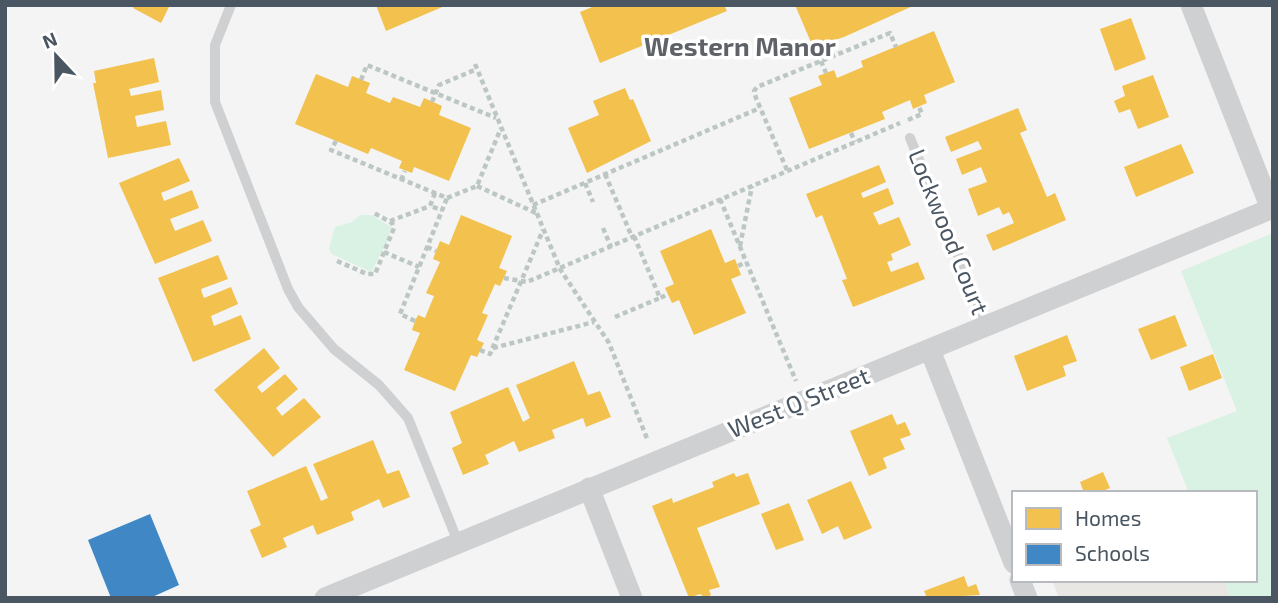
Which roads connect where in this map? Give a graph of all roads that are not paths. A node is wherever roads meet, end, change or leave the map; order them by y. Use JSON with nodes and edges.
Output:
{"nodes":[{"id":1,"x":231,"y":5,"type":"edge"},
{"id":2,"x":1191,"y":5,"type":"edge"},
{"id":3,"x":910,"y":138,"type":"dead end"},
{"id":4,"x":1272,"y":208,"type":"edge"},
{"id":5,"x":987,"y":326,"type":"junction"},
{"id":6,"x":930,"y":350,"type":"junction"},
{"id":7,"x":589,"y":488,"type":"junction"},
{"id":8,"x":458,"y":542,"type":"junction"},
{"id":9,"x":1012,"y":558,"type":"edge"},
{"id":10,"x":325,"y":598,"type":"edge"},
{"id":11,"x":632,"y":598,"type":"edge"}],
"edges":[{"from":1,"to":8,"type":"lane"},
{"from":2,"to":4,"type":"street"},
{"from":3,"to":5,"type":"lane","name":"Lockwood Court"},
{"from":4,"to":5,"type":"street","name":"West Q Street"},
{"from":5,"to":6,"type":"street","name":"West Q Street"},
{"from":6,"to":7,"type":"street","name":"West Q Street"},
{"from":6,"to":9,"type":"street"},
{"from":7,"to":8,"type":"street","name":"West Q Street"},
{"from":7,"to":11,"type":"street"},
{"from":8,"to":10,"type":"street","name":"West Q Street"}]}
